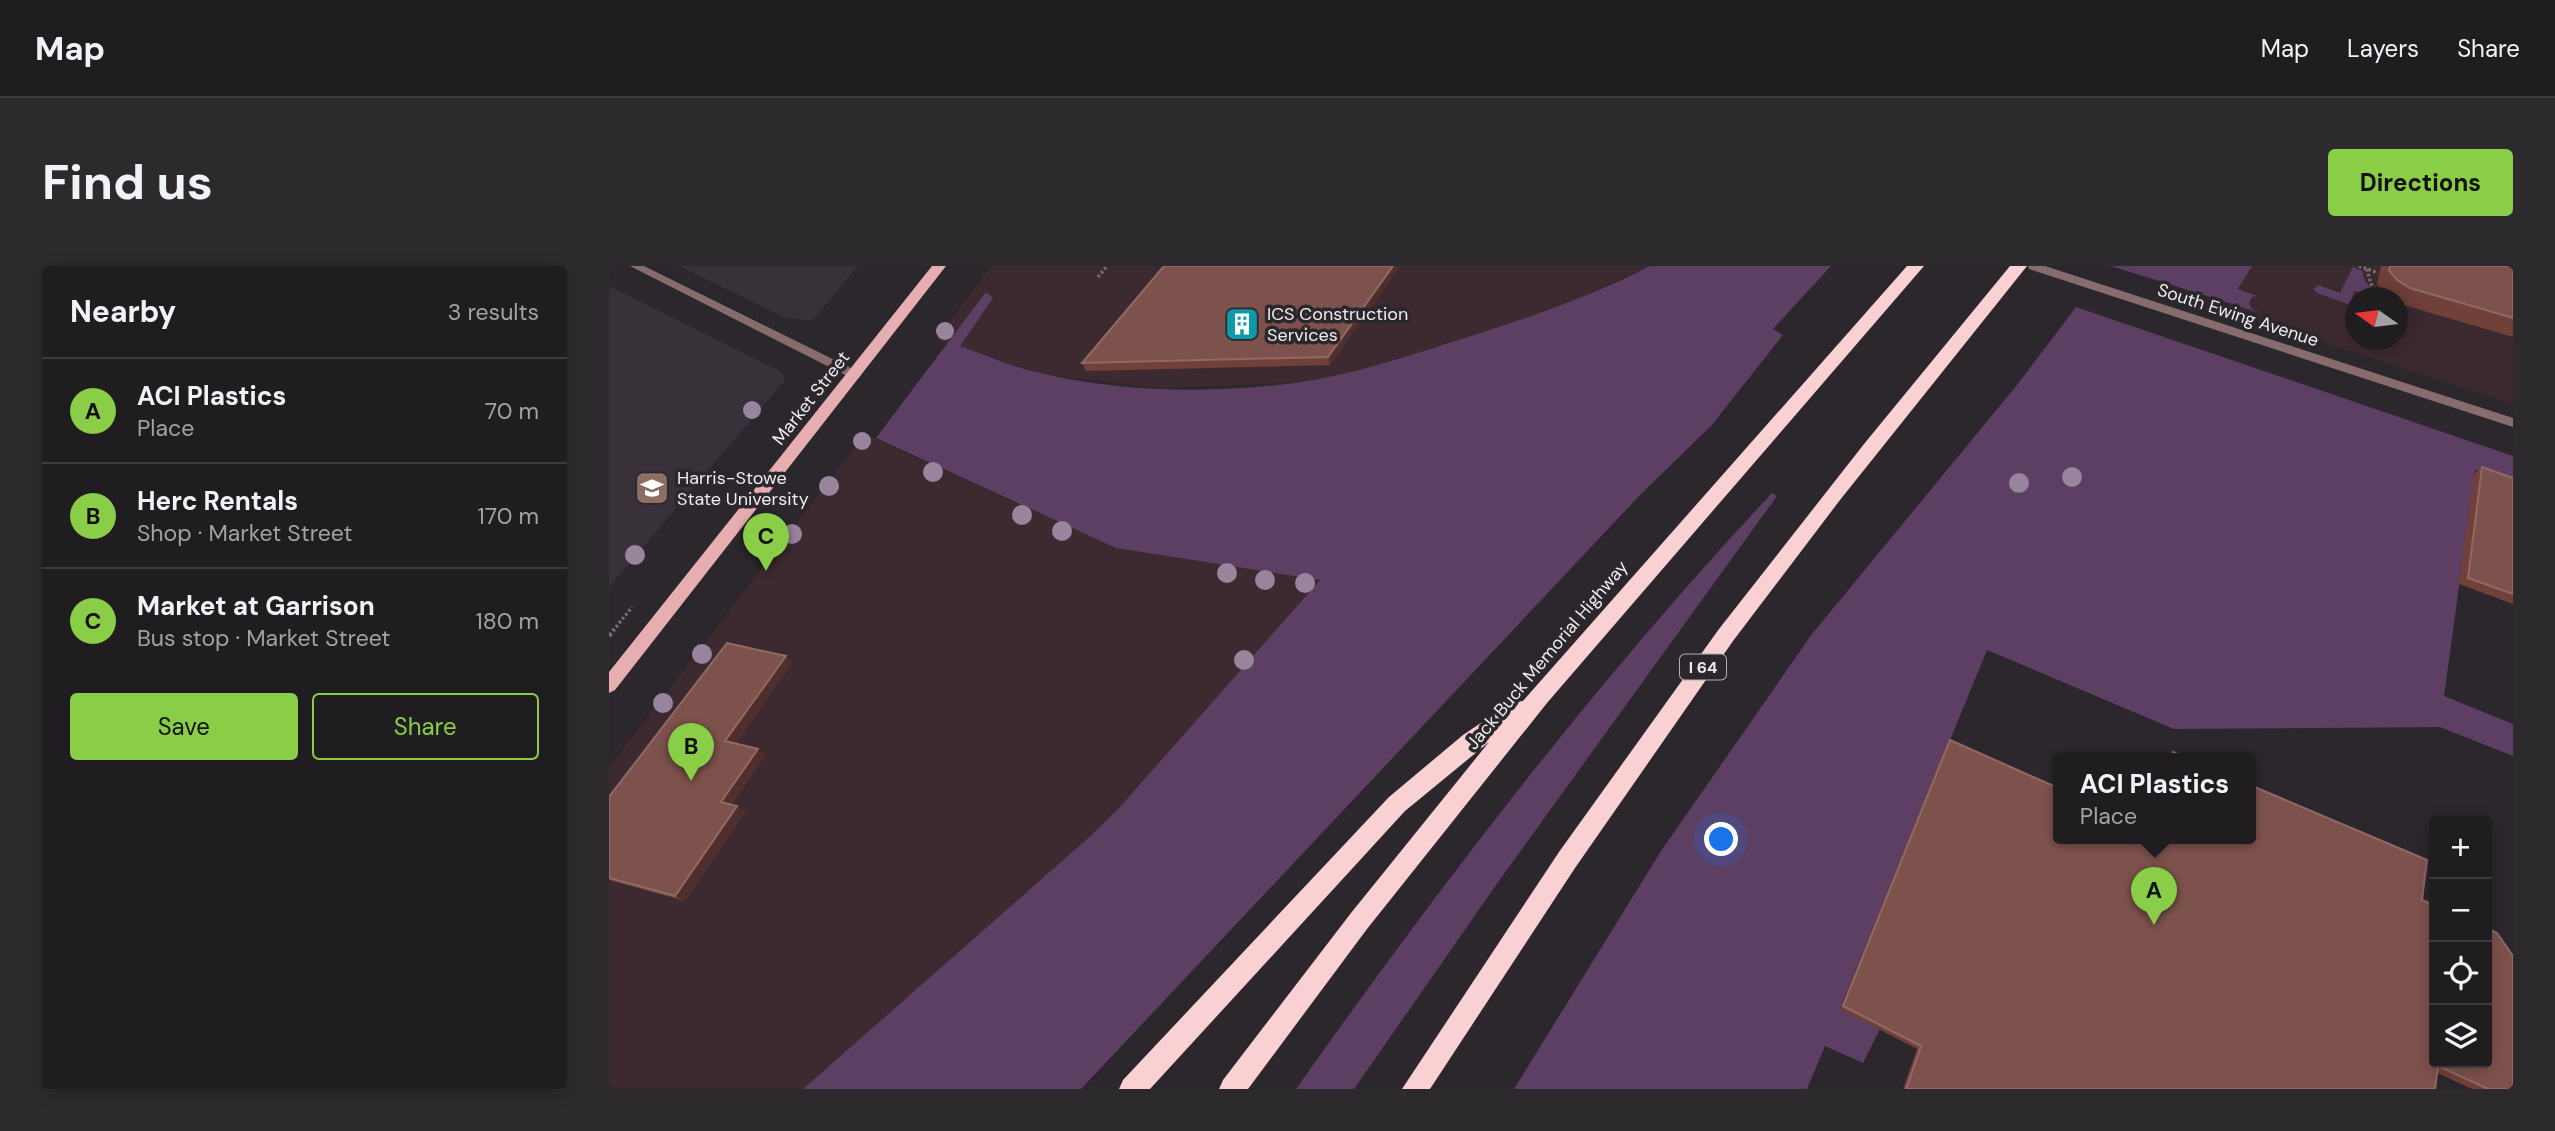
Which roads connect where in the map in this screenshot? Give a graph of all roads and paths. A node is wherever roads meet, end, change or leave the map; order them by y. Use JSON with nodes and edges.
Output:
{"nodes":[{"id":1,"x":635,"y":266,"type":"edge"},
{"id":2,"x":939,"y":266,"type":"edge"},
{"id":3,"x":1107,"y":266,"type":"edge"},
{"id":4,"x":1916,"y":266,"type":"edge"},
{"id":5,"x":2019,"y":266,"type":"edge"},
{"id":6,"x":2033,"y":266,"type":"edge"},
{"id":7,"x":2358,"y":266,"type":"edge"},
{"id":8,"x":2367,"y":269,"type":"junction"},
{"id":9,"x":2378,"y":273,"type":"dead end"},
{"id":10,"x":1098,"y":277,"type":"dead end"},
{"id":11,"x":2373,"y":287,"type":"edge"},
{"id":12,"x":855,"y":374,"type":"junction"},
{"id":13,"x":2513,"y":423,"type":"edge"},
{"id":14,"x":609,"y":685,"type":"edge"},
{"id":15,"x":1539,"y":696,"type":"junction"},
{"id":16,"x":1132,"y":1089,"type":"edge"},
{"id":17,"x":1232,"y":1089,"type":"edge"},
{"id":18,"x":1415,"y":1089,"type":"edge"}],
"edges":[{"from":1,"to":12,"type":"street"},
{"from":2,"to":12,"type":"main road","name":"Market Street"},
{"from":3,"to":10,"type":"path"},
{"from":4,"to":15,"type":"highway","name":"Jack Buck Memorial Highway"},
{"from":5,"to":18,"type":"highway","number":"I 64"},
{"from":6,"to":13,"type":"street","name":"South Ewing Avenue"},
{"from":7,"to":8,"type":"path"},
{"from":8,"to":9,"type":"path"},
{"from":8,"to":11,"type":"path"},
{"from":12,"to":14,"type":"main road","name":"Market Street"},
{"from":15,"to":16,"type":"highway"},
{"from":15,"to":17,"type":"highway","name":"Jack Buck Memorial Highway"}]}
